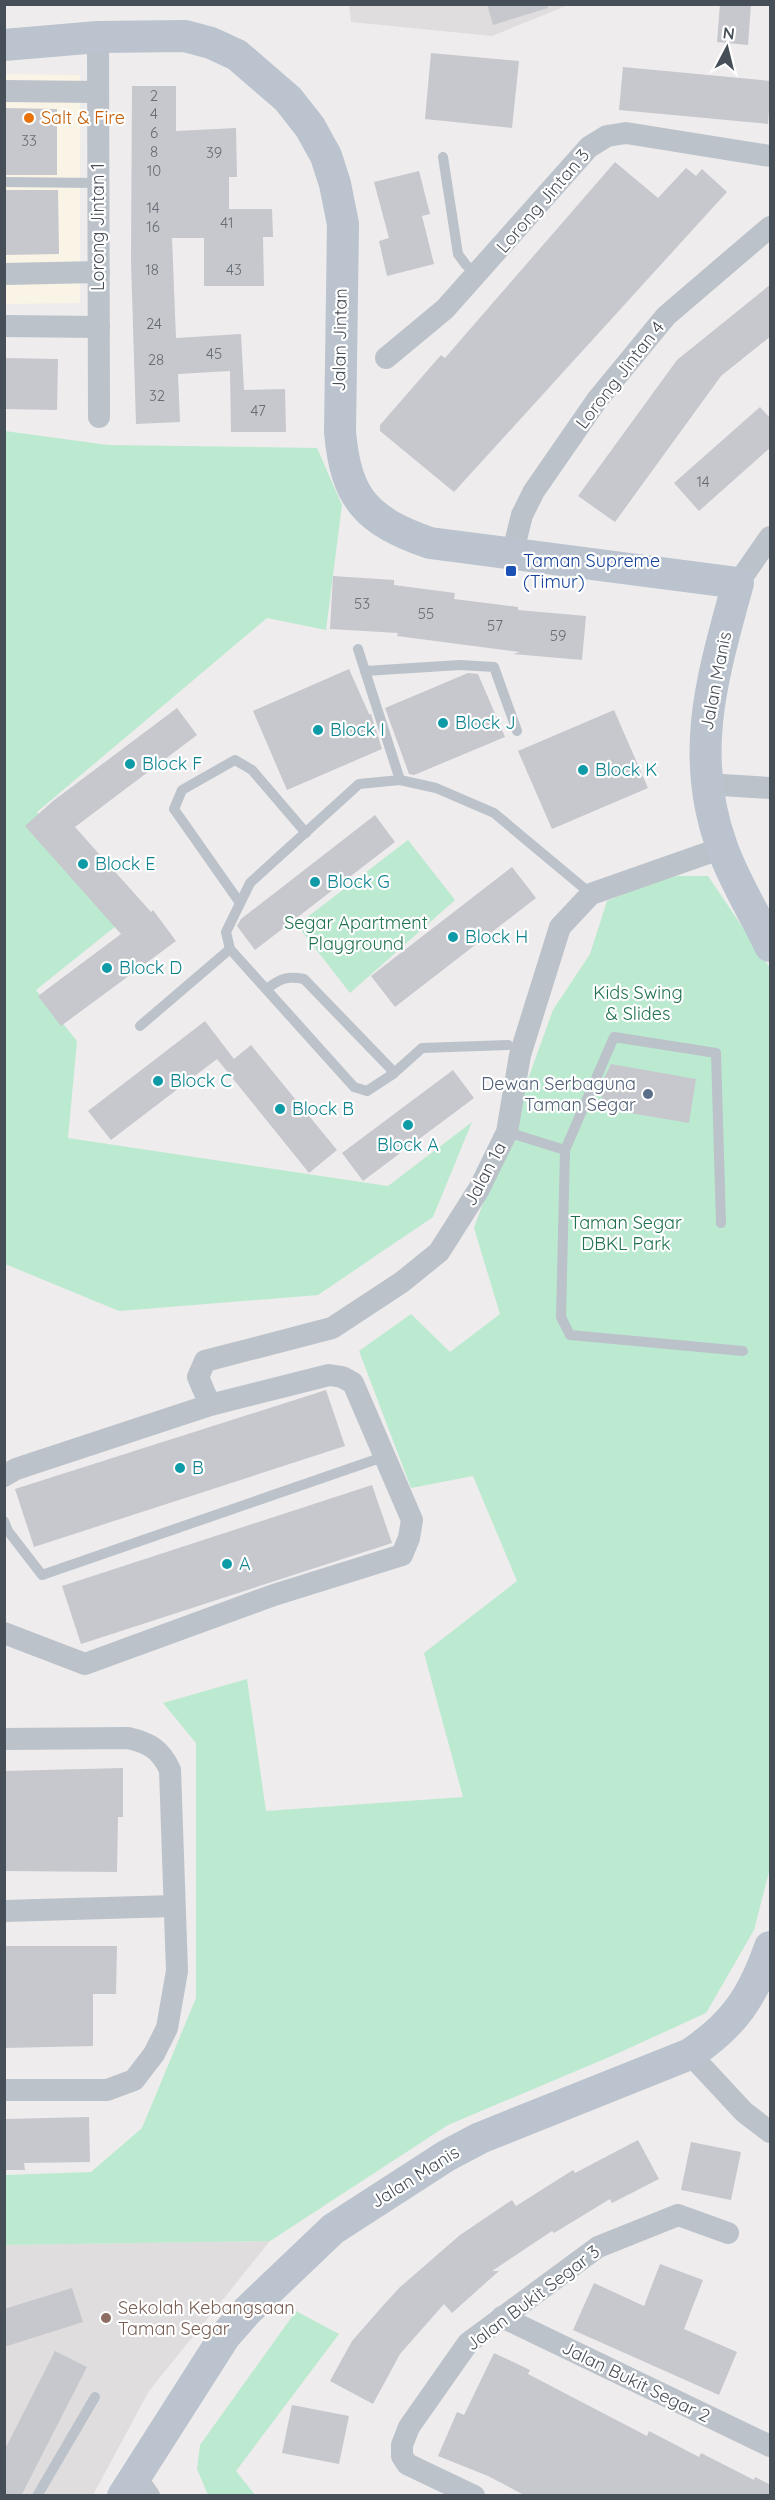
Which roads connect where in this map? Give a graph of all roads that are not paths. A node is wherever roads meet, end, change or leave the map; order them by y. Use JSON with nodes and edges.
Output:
{"nodes":[{"id":1,"x":98,"y":37,"type":"junction"},
{"id":2,"x":4,"y":45,"type":"edge"},
{"id":3,"x":4,"y":91,"type":"edge"},
{"id":4,"x":98,"y":92,"type":"junction"},
{"id":5,"x":771,"y":156,"type":"edge"},
{"id":6,"x":443,"y":157,"type":"dead end"},
{"id":7,"x":4,"y":182,"type":"edge"},
{"id":8,"x":98,"y":183,"type":"junction"},
{"id":9,"x":771,"y":227,"type":"edge"},
{"id":10,"x":99,"y":272,"type":"junction"},
{"id":11,"x":4,"y":274,"type":"edge"},
{"id":12,"x":479,"y":274,"type":"junction"},
{"id":13,"x":4,"y":326,"type":"edge"},
{"id":14,"x":99,"y":327,"type":"junction"},
{"id":15,"x":386,"y":358,"type":"dead end"},
{"id":16,"x":99,"y":417,"type":"dead end"},
{"id":17,"x":771,"y":537,"type":"edge"},
{"id":18,"x":512,"y":555,"type":"junction"},
{"id":19,"x":738,"y":583,"type":"junction"},
{"id":20,"x":358,"y":649,"type":"dead end"},
{"id":21,"x":365,"y":671,"type":"junction"},
{"id":22,"x":517,"y":731,"type":"dead end"},
{"id":23,"x":400,"y":780,"type":"junction"},
{"id":24,"x":705,"y":784,"type":"junction"},
{"id":25,"x":771,"y":788,"type":"edge"},
{"id":26,"x":306,"y":833,"type":"junction"},
{"id":27,"x":722,"y":848,"type":"junction"},
{"id":28,"x":591,"y":894,"type":"junction"},
{"id":29,"x":240,"y":903,"type":"junction"},
{"id":30,"x":771,"y":946,"type":"edge"},
{"id":31,"x":230,"y":949,"type":"junction"},
{"id":32,"x":267,"y":989,"type":"junction"},
{"id":33,"x":140,"y":1026,"type":"dead end"},
{"id":34,"x":508,"y":1045,"type":"dead end"},
{"id":35,"x":393,"y":1074,"type":"junction"},
{"id":36,"x":507,"y":1132,"type":"junction"},
{"id":37,"x":565,"y":1150,"type":"junction"},
{"id":38,"x":721,"y":1223,"type":"dead end"},
{"id":39,"x":743,"y":1351,"type":"dead end"},
{"id":40,"x":210,"y":1405,"type":"junction"},
{"id":41,"x":383,"y":1457,"type":"junction"},
{"id":42,"x":4,"y":1476,"type":"edge"},
{"id":43,"x":4,"y":1521,"type":"edge"},
{"id":44,"x":4,"y":1633,"type":"edge"},
{"id":45,"x":4,"y":1739,"type":"edge"},
{"id":46,"x":174,"y":1906,"type":"junction"},
{"id":47,"x":4,"y":1911,"type":"edge"},
{"id":48,"x":771,"y":1947,"type":"edge"},
{"id":49,"x":690,"y":2054,"type":"junction"},
{"id":50,"x":4,"y":2090,"type":"edge"},
{"id":51,"x":771,"y":2132,"type":"edge"},
{"id":52,"x":728,"y":2233,"type":"dead end"},
{"id":53,"x":502,"y":2317,"type":"junction"},
{"id":54,"x":95,"y":2397,"type":"dead end"},
{"id":55,"x":771,"y":2446,"type":"edge"},
{"id":56,"x":135,"y":2489,"type":"edge"},
{"id":57,"x":37,"y":2496,"type":"edge"},
{"id":58,"x":474,"y":2496,"type":"edge"}],
"edges":[{"from":1,"to":2,"type":"street","name":"Jalan Jintan"},
{"from":1,"to":4,"type":"street","name":"Lorong Jintan 1"},
{"from":1,"to":18,"type":"street","name":"Jalan Jintan"},
{"from":3,"to":4,"type":"street"},
{"from":4,"to":8,"type":"street","name":"Lorong Jintan 1"},
{"from":5,"to":12,"type":"street","name":"Lorong Jintan 3"},
{"from":6,"to":12,"type":"lane"},
{"from":7,"to":8,"type":"lane"},
{"from":8,"to":10,"type":"street","name":"Lorong Jintan 1"},
{"from":9,"to":18,"type":"street","name":"Lorong Jintan 4"},
{"from":10,"to":11,"type":"street"},
{"from":10,"to":14,"type":"street","name":"Lorong Jintan 1"},
{"from":12,"to":15,"type":"street","name":"Lorong Jintan 3"},
{"from":13,"to":14,"type":"street"},
{"from":14,"to":16,"type":"street","name":"Lorong Jintan 1"},
{"from":17,"to":19,"type":"street"},
{"from":18,"to":19,"type":"street","name":"Jalan Jintan"},
{"from":19,"to":24,"type":"street","name":"Jalan Manis"},
{"from":20,"to":21,"type":"lane"},
{"from":21,"to":22,"type":"lane"},
{"from":21,"to":23,"type":"lane"},
{"from":23,"to":26,"type":"lane"},
{"from":23,"to":28,"type":"lane"},
{"from":24,"to":25,"type":"street"},
{"from":24,"to":27,"type":"street","name":"Jalan Manis"},
{"from":26,"to":29,"type":"lane"},
{"from":26,"to":29,"type":"lane"},
{"from":27,"to":28,"type":"street","name":"Jalan 1a"},
{"from":27,"to":30,"type":"street","name":"Jalan Manis"},
{"from":28,"to":36,"type":"street","name":"Jalan 1a"},
{"from":29,"to":31,"type":"lane"},
{"from":31,"to":32,"type":"lane"},
{"from":31,"to":33,"type":"lane"},
{"from":32,"to":35,"type":"lane"},
{"from":32,"to":35,"type":"lane"},
{"from":34,"to":35,"type":"lane"},
{"from":36,"to":37,"type":"lane"},
{"from":36,"to":40,"type":"street","name":"Jalan 1a"},
{"from":37,"to":38,"type":"lane"},
{"from":37,"to":39,"type":"lane"},
{"from":40,"to":41,"type":"street"},
{"from":40,"to":42,"type":"street"},
{"from":41,"to":43,"type":"lane"},
{"from":41,"to":44,"type":"street"},
{"from":45,"to":46,"type":"street"},
{"from":46,"to":47,"type":"street"},
{"from":46,"to":50,"type":"street"},
{"from":48,"to":49,"type":"street","name":"Jalan Manis"},
{"from":49,"to":51,"type":"street"},
{"from":49,"to":56,"type":"street","name":"Jalan Manis"},
{"from":52,"to":53,"type":"street","name":"Jalan Bukit Segar 3"},
{"from":53,"to":55,"type":"street","name":"Jalan Bukit Segar 2"},
{"from":53,"to":58,"type":"street","name":"Jalan Bukit Segar 3"},
{"from":54,"to":57,"type":"lane"}]}
